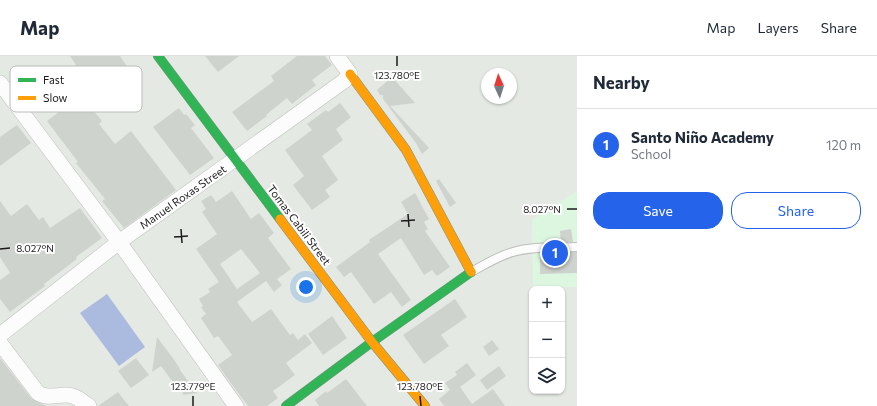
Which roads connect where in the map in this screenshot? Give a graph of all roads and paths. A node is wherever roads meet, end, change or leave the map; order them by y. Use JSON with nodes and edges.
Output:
{"nodes":[{"id":1,"x":158,"y":56,"type":"edge"},
{"id":2,"x":337,"y":56,"type":"edge"},
{"id":3,"x":350,"y":74,"type":"junction"},
{"id":4,"x":0,"y":83,"type":"edge"},
{"id":5,"x":10,"y":96,"type":"edge"},
{"id":6,"x":22,"y":112,"type":"edge"},
{"id":7,"x":236,"y":159,"type":"junction"},
{"id":8,"x":119,"y":242,"type":"junction"},
{"id":9,"x":577,"y":247,"type":"edge"},
{"id":10,"x":471,"y":272,"type":"junction"},
{"id":11,"x":0,"y":335,"type":"edge"},
{"id":12,"x":0,"y":342,"type":"edge"},
{"id":13,"x":372,"y":342,"type":"junction"},
{"id":14,"x":88,"y":406,"type":"edge"},
{"id":15,"x":236,"y":406,"type":"edge"},
{"id":16,"x":286,"y":406,"type":"edge"},
{"id":17,"x":425,"y":406,"type":"edge"}],
"edges":[{"from":1,"to":7,"type":"street","name":"Tomas Cabili Street"},
{"from":2,"to":3,"type":"street"},
{"from":3,"to":7,"type":"street","name":"Manuel Roxas Street"},
{"from":3,"to":10,"type":"street"},
{"from":4,"to":5,"type":"street"},
{"from":6,"to":8,"type":"street"},
{"from":7,"to":8,"type":"street","name":"Manuel Roxas Street"},
{"from":7,"to":13,"type":"street","name":"Tomas Cabili Street"},
{"from":8,"to":11,"type":"street","name":"Manuel Roxas Street"},
{"from":8,"to":15,"type":"street"},
{"from":9,"to":10,"type":"lane"},
{"from":10,"to":13,"type":"street"},
{"from":12,"to":14,"type":"street"},
{"from":13,"to":16,"type":"street"},
{"from":13,"to":17,"type":"street","name":"Tomas Cabili Street"}]}
